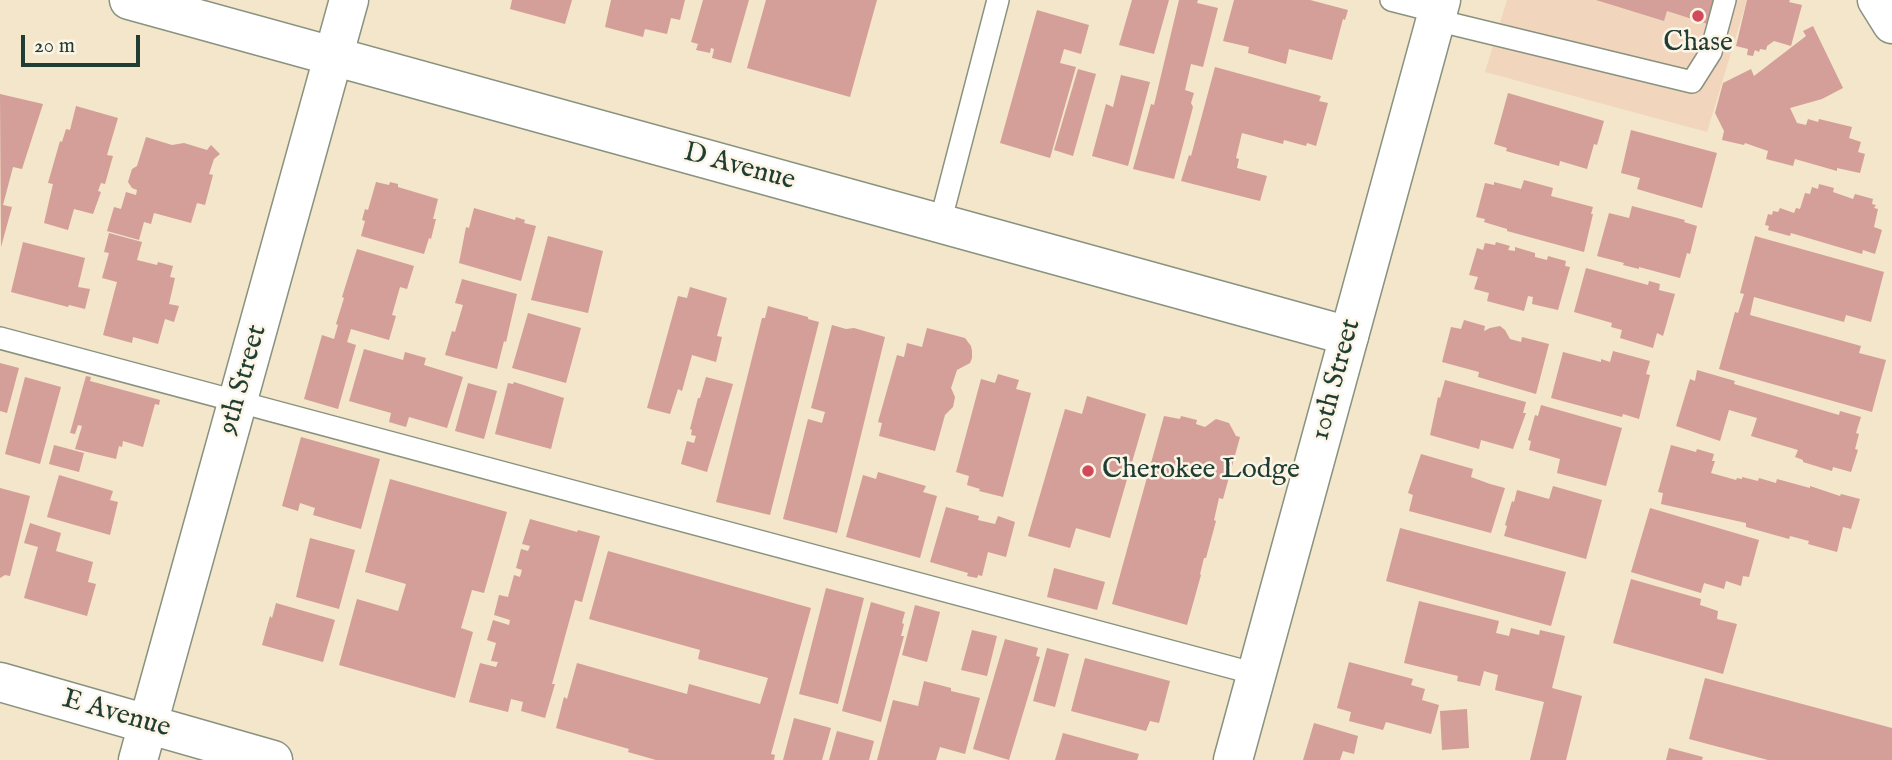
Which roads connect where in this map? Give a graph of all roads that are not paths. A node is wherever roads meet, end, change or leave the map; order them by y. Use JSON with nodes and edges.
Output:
{"nodes":[{"id":1,"x":129,"y":0,"type":"edge"},
{"id":2,"x":349,"y":0,"type":"edge"},
{"id":3,"x":998,"y":0,"type":"edge"},
{"id":4,"x":1391,"y":0,"type":"edge"},
{"id":5,"x":1725,"y":0,"type":"edge"},
{"id":6,"x":1877,"y":0,"type":"edge"},
{"id":7,"x":1438,"y":11,"type":"edge"},
{"id":8,"x":1892,"y":24,"type":"edge"},
{"id":9,"x":334,"y":56,"type":"junction"},
{"id":10,"x":940,"y":223,"type":"junction"},
{"id":11,"x":1349,"y":336,"type":"junction"},
{"id":12,"x":0,"y":338,"type":"edge"},
{"id":13,"x":238,"y":402,"type":"junction"},
{"id":14,"x":1256,"y":674,"type":"junction"},
{"id":15,"x":0,"y":682,"type":"edge"},
{"id":16,"x":148,"y":724,"type":"junction"},
{"id":17,"x":138,"y":760,"type":"edge"},
{"id":18,"x":273,"y":760,"type":"edge"},
{"id":19,"x":1233,"y":760,"type":"edge"}],
"edges":[{"from":1,"to":9,"type":"street","name":"D Avenue"},
{"from":2,"to":9,"type":"street","name":"9th Street"},
{"from":3,"to":10,"type":"lane"},
{"from":4,"to":7,"type":"lane"},
{"from":5,"to":7,"type":"lane"},
{"from":6,"to":8,"type":"street"},
{"from":7,"to":11,"type":"street","name":"10th Street"},
{"from":9,"to":10,"type":"street","name":"D Avenue"},
{"from":9,"to":13,"type":"street","name":"9th Street"},
{"from":10,"to":11,"type":"street","name":"D Avenue"},
{"from":11,"to":14,"type":"street","name":"10th Street"},
{"from":12,"to":13,"type":"lane"},
{"from":13,"to":14,"type":"lane"},
{"from":13,"to":16,"type":"street","name":"9th Street"},
{"from":14,"to":19,"type":"street","name":"10th Street"},
{"from":15,"to":16,"type":"street","name":"E Avenue"},
{"from":16,"to":17,"type":"street","name":"9th Street"},
{"from":16,"to":18,"type":"street","name":"E Avenue"}]}
